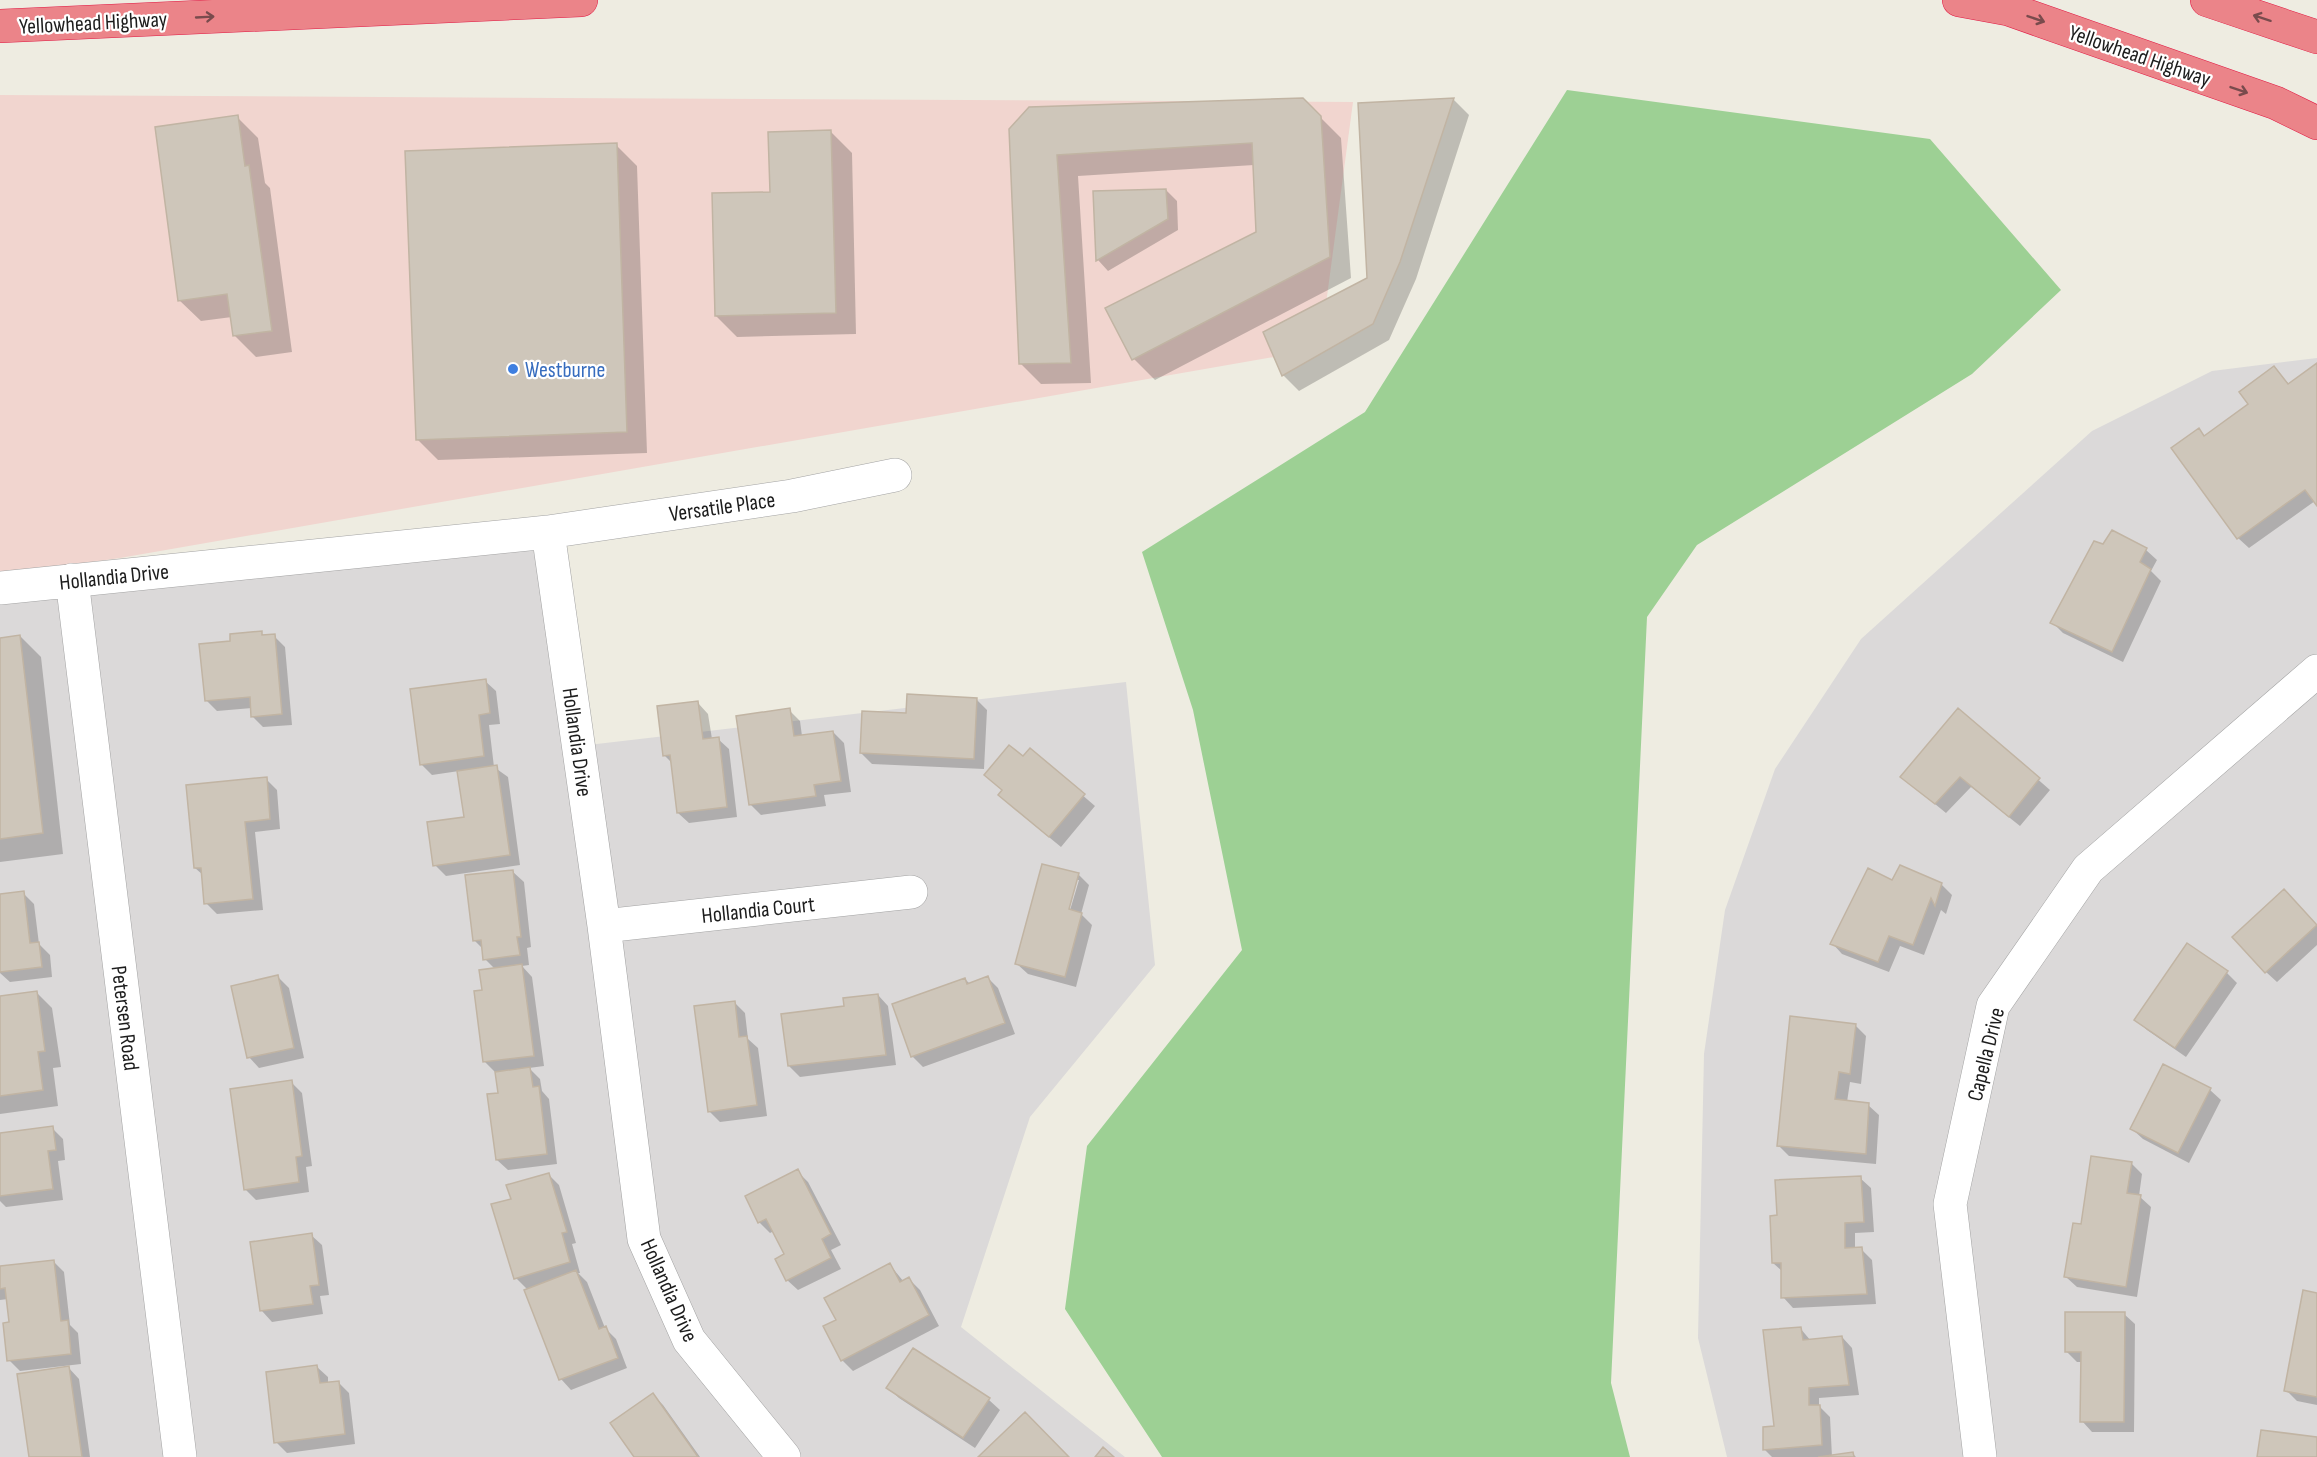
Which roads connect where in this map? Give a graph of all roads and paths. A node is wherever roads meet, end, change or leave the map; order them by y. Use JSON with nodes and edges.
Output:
{"nodes":[{"id":1,"x":581,"y":0,"type":"edge"},
{"id":2,"x":1959,"y":0,"type":"edge"},
{"id":3,"x":2207,"y":0,"type":"edge"},
{"id":4,"x":0,"y":26,"type":"edge"},
{"id":5,"x":2317,"y":37,"type":"edge"},
{"id":6,"x":2317,"y":123,"type":"edge"},
{"id":7,"x":895,"y":475,"type":"dead end"},
{"id":8,"x":548,"y":532,"type":"junction"},
{"id":9,"x":72,"y":580,"type":"junction"},
{"id":10,"x":0,"y":588,"type":"edge"},
{"id":11,"x":2317,"y":671,"type":"edge"},
{"id":12,"x":911,"y":892,"type":"dead end"},
{"id":13,"x":604,"y":926,"type":"junction"},
{"id":14,"x":180,"y":1457,"type":"edge"},
{"id":15,"x":784,"y":1457,"type":"edge"},
{"id":16,"x":1980,"y":1457,"type":"edge"}],
"edges":[{"from":4,"to":1,"type":"highway","name":"Yellowhead Highway","one_way":true},
{"from":2,"to":6,"type":"highway","name":"Yellowhead Highway","one_way":true},
{"from":5,"to":3,"type":"highway","one_way":true},
{"from":7,"to":8,"type":"street","name":"Versatile Place"},
{"from":8,"to":9,"type":"street","name":"Hollandia Drive"},
{"from":8,"to":13,"type":"street","name":"Hollandia Drive"},
{"from":9,"to":10,"type":"street","name":"Hollandia Drive"},
{"from":9,"to":14,"type":"street","name":"Petersen Road"},
{"from":11,"to":16,"type":"street","name":"Capella Drive"},
{"from":12,"to":13,"type":"street","name":"Hollandia Court"},
{"from":13,"to":15,"type":"street","name":"Hollandia Drive"}]}
